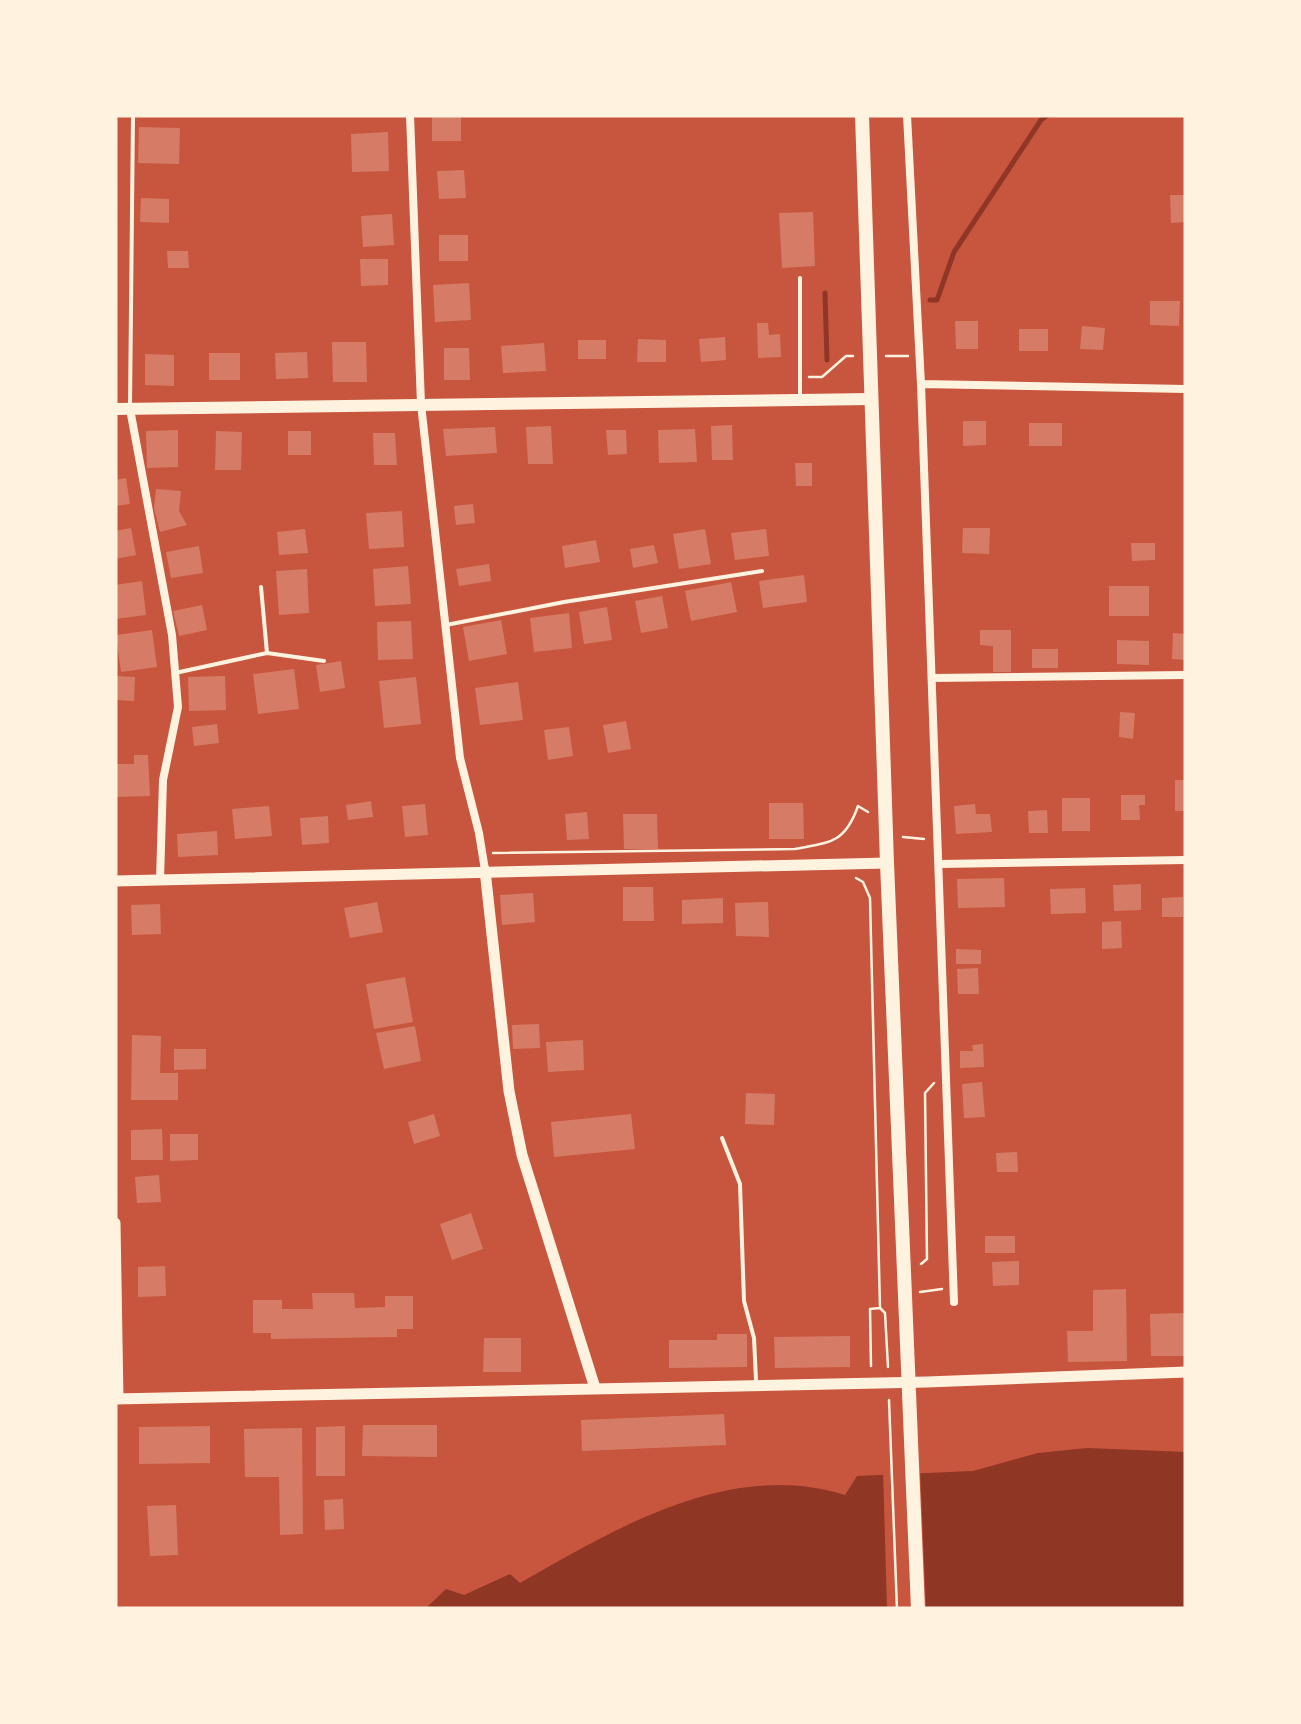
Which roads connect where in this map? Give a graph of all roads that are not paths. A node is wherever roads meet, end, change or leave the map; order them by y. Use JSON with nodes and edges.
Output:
{"nodes":[{"id":1,"x":134,"y":115,"type":"edge"},
{"id":2,"x":410,"y":115,"type":"edge"},
{"id":3,"x":862,"y":115,"type":"edge"},
{"id":4,"x":908,"y":115,"type":"edge"},
{"id":5,"x":800,"y":278,"type":"dead end"},
{"id":6,"x":921,"y":384,"type":"junction"},
{"id":7,"x":1186,"y":390,"type":"edge"},
{"id":8,"x":871,"y":399,"type":"junction"},
{"id":9,"x":800,"y":400,"type":"junction"},
{"id":10,"x":422,"y":404,"type":"junction"},
{"id":11,"x":115,"y":409,"type":"edge"},
{"id":12,"x":130,"y":409,"type":"junction"},
{"id":13,"x":762,"y":571,"type":"dead end"},
{"id":14,"x":261,"y":587,"type":"dead end"},
{"id":15,"x":446,"y":626,"type":"junction"},
{"id":16,"x":267,"y":653,"type":"junction"},
{"id":17,"x":324,"y":661,"type":"dead end"},
{"id":18,"x":175,"y":673,"type":"junction"},
{"id":19,"x":1186,"y":675,"type":"edge"},
{"id":20,"x":932,"y":678,"type":"junction"},
{"id":21,"x":1186,"y":860,"type":"edge"},
{"id":22,"x":887,"y":862,"type":"junction"},
{"id":23,"x":939,"y":864,"type":"junction"},
{"id":24,"x":485,"y":870,"type":"junction"},
{"id":25,"x":160,"y":880,"type":"junction"},
{"id":26,"x":115,"y":881,"type":"edge"},
{"id":27,"x":722,"y":1138,"type":"dead end"},
{"id":28,"x":115,"y":1223,"type":"edge"},
{"id":29,"x":954,"y":1302,"type":"dead end"},
{"id":30,"x":1186,"y":1372,"type":"edge"},
{"id":31,"x":756,"y":1385,"type":"junction"},
{"id":32,"x":594,"y":1388,"type":"junction"},
{"id":33,"x":117,"y":1399,"type":"edge"},
{"id":34,"x":918,"y":1609,"type":"edge"}],
"edges":[{"from":1,"to":12,"type":"lane"},
{"from":2,"to":10,"type":"street"},
{"from":3,"to":8,"type":"highway"},
{"from":4,"to":6,"type":"street"},
{"from":5,"to":9,"type":"lane"},
{"from":6,"to":7,"type":"street"},
{"from":6,"to":20,"type":"street"},
{"from":8,"to":9,"type":"main road"},
{"from":8,"to":22,"type":"highway"},
{"from":9,"to":10,"type":"main road"},
{"from":10,"to":12,"type":"main road"},
{"from":10,"to":15,"type":"street"},
{"from":11,"to":12,"type":"main road"},
{"from":12,"to":18,"type":"street"},
{"from":13,"to":15,"type":"lane"},
{"from":14,"to":16,"type":"lane"},
{"from":15,"to":24,"type":"street"},
{"from":16,"to":17,"type":"lane"},
{"from":16,"to":18,"type":"lane"},
{"from":18,"to":25,"type":"street"},
{"from":19,"to":20,"type":"street"},
{"from":20,"to":23,"type":"street"},
{"from":21,"to":23,"type":"street"},
{"from":22,"to":24,"type":"main road"},
{"from":22,"to":34,"type":"highway"},
{"from":23,"to":29,"type":"street"},
{"from":24,"to":25,"type":"main road"},
{"from":24,"to":32,"type":"main road"},
{"from":25,"to":26,"type":"main road"},
{"from":27,"to":31,"type":"lane"},
{"from":28,"to":33,"type":"main road"},
{"from":30,"to":31,"type":"main road"},
{"from":31,"to":32,"type":"main road"},
{"from":32,"to":33,"type":"main road"}]}
